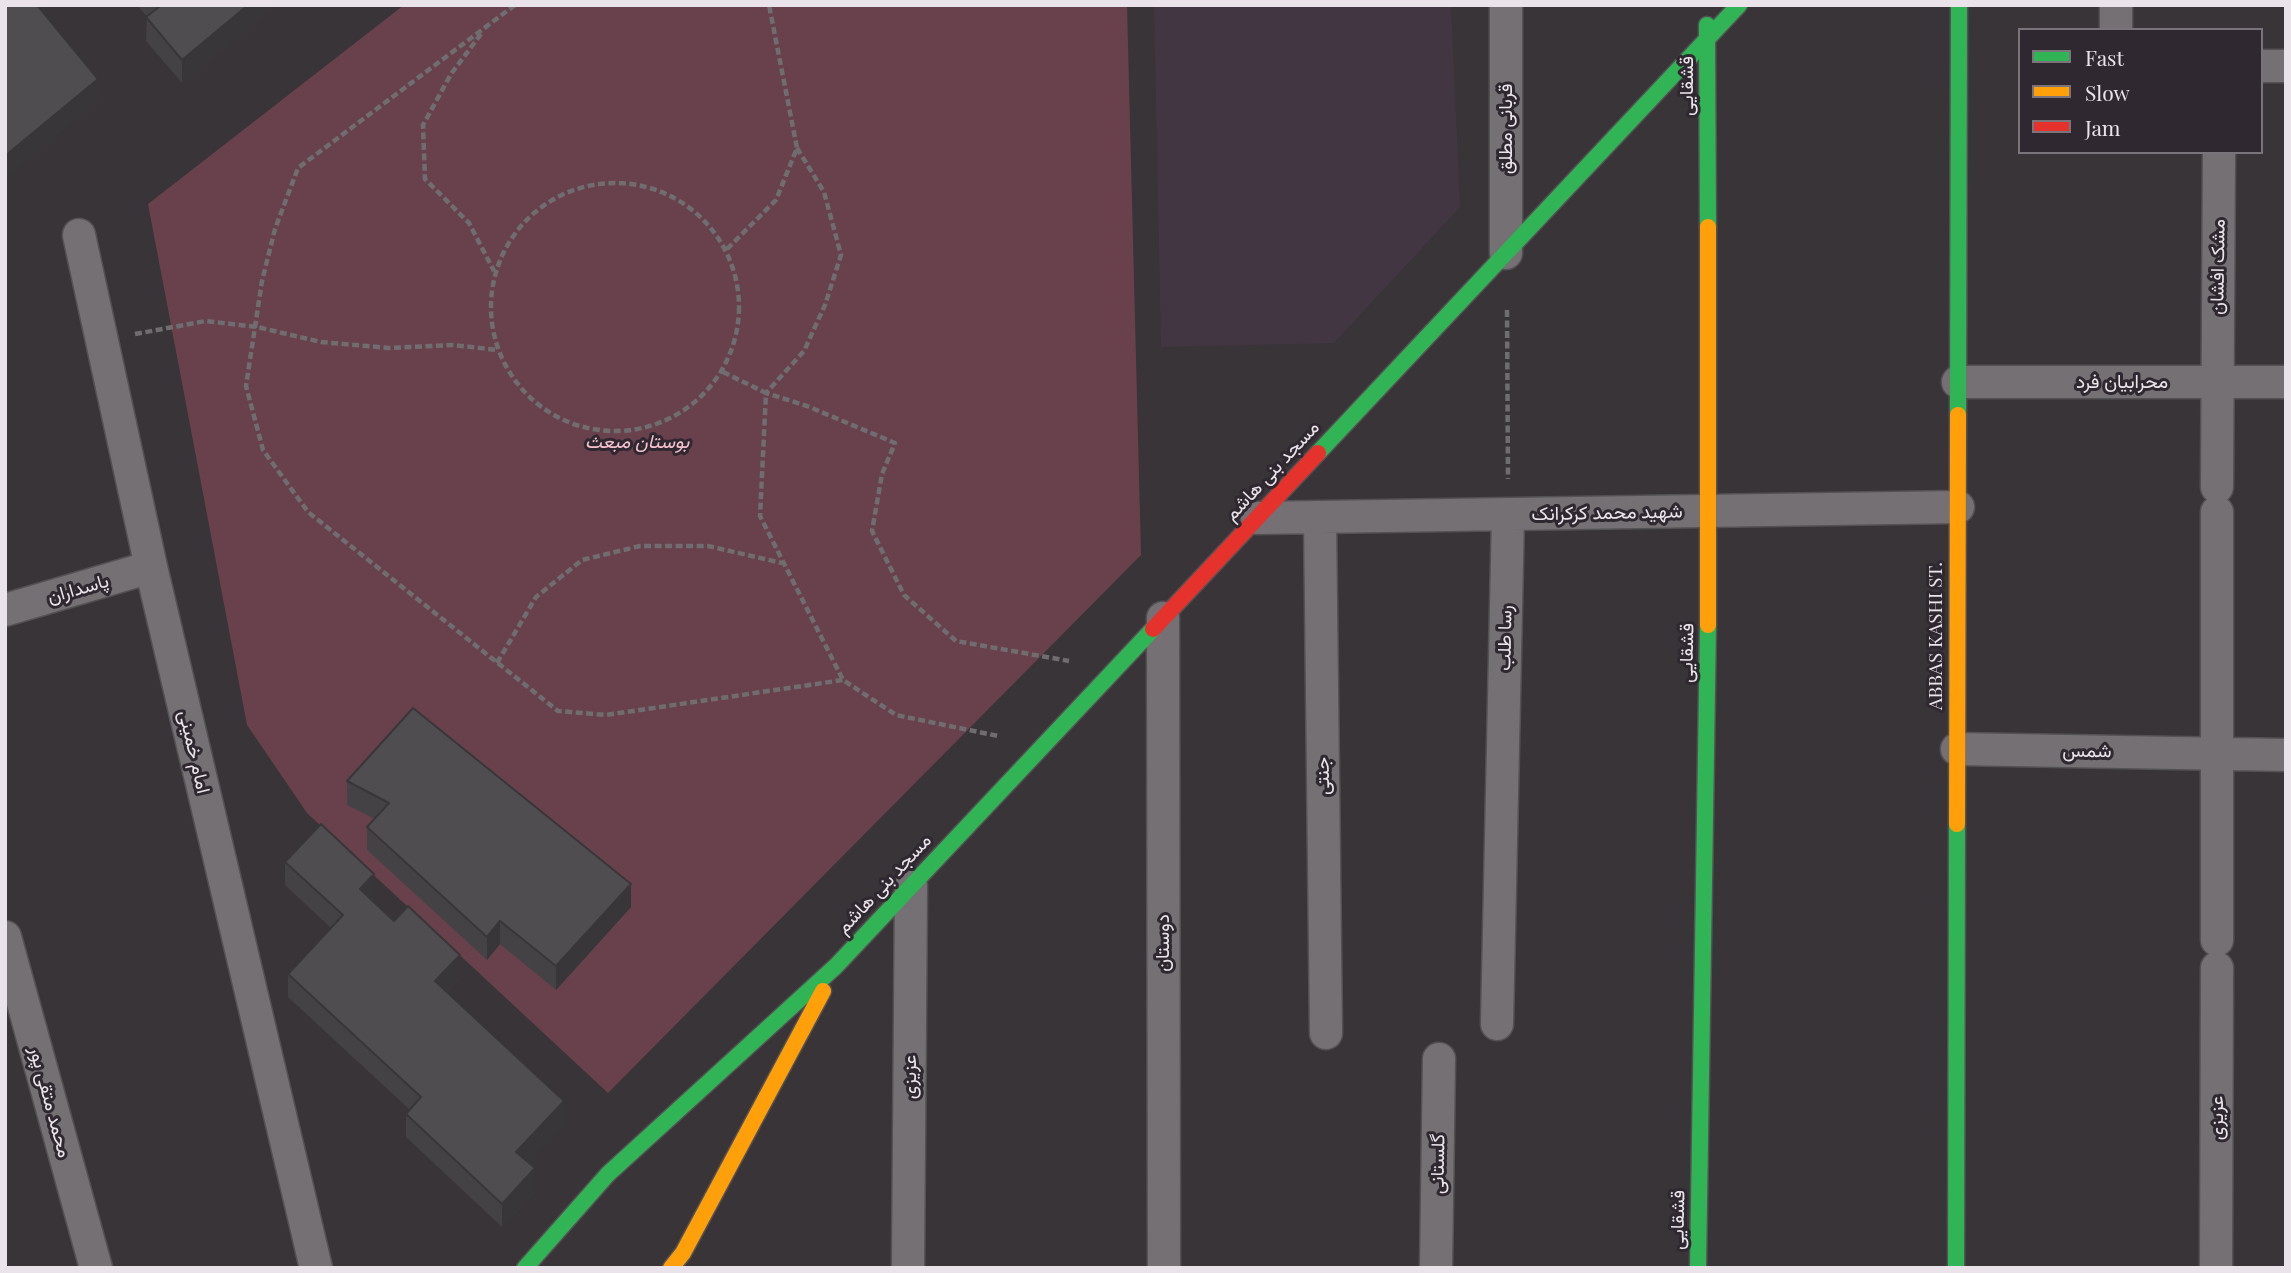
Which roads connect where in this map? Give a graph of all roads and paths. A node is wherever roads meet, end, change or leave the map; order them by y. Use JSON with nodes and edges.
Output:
{"nodes":[{"id":1,"x":515,"y":5,"type":"edge"},
{"id":2,"x":769,"y":5,"type":"edge"},
{"id":3,"x":1506,"y":5,"type":"edge"},
{"id":4,"x":1707,"y":5,"type":"edge"},
{"id":5,"x":1739,"y":5,"type":"edge"},
{"id":6,"x":1959,"y":5,"type":"edge"},
{"id":7,"x":2116,"y":5,"type":"edge"},
{"id":8,"x":485,"y":28,"type":"junction"},
{"id":9,"x":2116,"y":28,"type":"edge"},
{"id":10,"x":1707,"y":39,"type":"junction"},
{"id":11,"x":2263,"y":66,"type":"edge"},
{"id":12,"x":2286,"y":66,"type":"edge"},
{"id":13,"x":797,"y":148,"type":"junction"},
{"id":14,"x":2219,"y":154,"type":"edge"},
{"id":15,"x":79,"y":235,"type":"dead end"},
{"id":16,"x":727,"y":249,"type":"junction"},
{"id":17,"x":1507,"y":253,"type":"junction"},
{"id":18,"x":495,"y":272,"type":"junction"},
{"id":19,"x":1507,"y":308,"type":"dead end"},
{"id":20,"x":257,"y":327,"type":"junction"},
{"id":21,"x":104,"y":340,"type":"junction"},
{"id":22,"x":498,"y":350,"type":"junction"},
{"id":23,"x":723,"y":372,"type":"junction"},
{"id":24,"x":2217,"y":381,"type":"junction"},
{"id":25,"x":1958,"y":382,"type":"junction"},
{"id":26,"x":2286,"y":382,"type":"edge"},
{"id":27,"x":766,"y":393,"type":"junction"},
{"id":28,"x":1958,"y":508,"type":"junction"},
{"id":29,"x":1710,"y":512,"type":"junction"},
{"id":30,"x":1508,"y":515,"type":"junction"},
{"id":31,"x":1257,"y":518,"type":"junction"},
{"id":32,"x":1320,"y":518,"type":"junction"},
{"id":33,"x":783,"y":563,"type":"junction"},
{"id":34,"x":151,"y":567,"type":"junction"},
{"id":35,"x":5,"y":610,"type":"edge"},
{"id":36,"x":1163,"y":618,"type":"junction"},
{"id":37,"x":497,"y":663,"type":"junction"},
{"id":38,"x":1114,"y":670,"type":"junction"},
{"id":39,"x":843,"y":680,"type":"junction"},
{"id":40,"x":1044,"y":745,"type":"junction"},
{"id":41,"x":1957,"y":749,"type":"junction"},
{"id":42,"x":2218,"y":754,"type":"junction"},
{"id":43,"x":2286,"y":755,"type":"edge"},
{"id":44,"x":911,"y":886,"type":"junction"},
{"id":45,"x":5,"y":937,"type":"edge"},
{"id":46,"x":836,"y":966,"type":"junction"},
{"id":47,"x":1497,"y":1024,"type":"dead end"},
{"id":48,"x":1326,"y":1033,"type":"dead end"},
{"id":49,"x":1439,"y":1059,"type":"dead end"},
{"id":50,"x":96,"y":1268,"type":"edge"},
{"id":51,"x":316,"y":1268,"type":"edge"},
{"id":52,"x":525,"y":1268,"type":"edge"},
{"id":53,"x":671,"y":1268,"type":"edge"},
{"id":54,"x":908,"y":1268,"type":"edge"},
{"id":55,"x":1164,"y":1268,"type":"edge"},
{"id":56,"x":1436,"y":1268,"type":"edge"},
{"id":57,"x":1698,"y":1268,"type":"edge"},
{"id":58,"x":1956,"y":1268,"type":"edge"},
{"id":59,"x":2216,"y":1268,"type":"edge"}],
"edges":[{"from":1,"to":8,"type":"path"},
{"from":2,"to":13,"type":"path"},
{"from":3,"to":17,"type":"street","name":"قربانی مطلق"},
{"from":4,"to":10,"type":"street","name":"قشقایی"},
{"from":5,"to":10,"type":"street","name":"مسجد بنی هاشم"},
{"from":6,"to":25,"type":"street","name":"ABBAS KASHI ST."},
{"from":7,"to":9,"type":"street"},
{"from":8,"to":18,"type":"path"},
{"from":8,"to":20,"type":"path"},
{"from":10,"to":17,"type":"street","name":"مسجد بنی هاشم"},
{"from":10,"to":29,"type":"street","name":"قشقایی"},
{"from":11,"to":12,"type":"street"},
{"from":13,"to":16,"type":"path"},
{"from":13,"to":27,"type":"path"},
{"from":14,"to":24,"type":"street","name":"مشک افشان"},
{"from":15,"to":21,"type":"street","name":"امام خمینی"},
{"from":16,"to":18,"type":"path"},
{"from":16,"to":23,"type":"path"},
{"from":17,"to":31,"type":"street","name":"مسجد بنی هاشم"},
{"from":18,"to":22,"type":"path"},
{"from":19,"to":30,"type":"path"},
{"from":20,"to":21,"type":"path"},
{"from":20,"to":22,"type":"path"},
{"from":20,"to":37,"type":"path"},
{"from":21,"to":34,"type":"street","name":"امام خمینی"},
{"from":22,"to":23,"type":"path"},
{"from":23,"to":27,"type":"path"},
{"from":24,"to":25,"type":"street","name":"محرابیان فرد"},
{"from":24,"to":26,"type":"street","name":"محرابیان فرد"},
{"from":24,"to":42,"type":"street"},
{"from":25,"to":28,"type":"street","name":"ABBAS KASHI ST."},
{"from":27,"to":33,"type":"path"},
{"from":27,"to":38,"type":"path"},
{"from":28,"to":29,"type":"street","name":"شهید محمد کرکرانک"},
{"from":28,"to":41,"type":"street","name":"ABBAS KASHI ST."},
{"from":29,"to":30,"type":"street","name":"شهید محمد کرکرانک"},
{"from":29,"to":57,"type":"street","name":"قشقایی"},
{"from":30,"to":32,"type":"street","name":"شهید محمد کرکرانک"},
{"from":30,"to":47,"type":"street","name":"رسا طلب"},
{"from":31,"to":32,"type":"street","name":"شهید محمد کرکرانک"},
{"from":31,"to":36,"type":"street","name":"مسجد بنی هاشم"},
{"from":32,"to":48,"type":"street","name":"جنتی"},
{"from":33,"to":37,"type":"path"},
{"from":33,"to":39,"type":"path"},
{"from":34,"to":35,"type":"street","name":"پاسداران"},
{"from":34,"to":51,"type":"street","name":"امام خمینی"},
{"from":36,"to":38,"type":"street","name":"مسجد بنی هاشم"},
{"from":36,"to":55,"type":"street","name":"دوستان"},
{"from":37,"to":39,"type":"path"},
{"from":38,"to":40,"type":"street","name":"مسجد بنی هاشم"},
{"from":39,"to":40,"type":"path"},
{"from":40,"to":44,"type":"street","name":"مسجد بنی هاشم"},
{"from":41,"to":42,"type":"street","name":"شمس"},
{"from":41,"to":58,"type":"street","name":"ABBAS KASHI ST."},
{"from":42,"to":43,"type":"street","name":"شمس"},
{"from":42,"to":59,"type":"street","name":"عزیزی"},
{"from":44,"to":46,"type":"street","name":"مسجد بنی هاشم"},
{"from":44,"to":54,"type":"street","name":"عزیزی"},
{"from":45,"to":50,"type":"street","name":"محمد متقی پور"},
{"from":46,"to":52,"type":"street","name":"مسجد بنی هاشم"},
{"from":46,"to":53,"type":"street","name":"مسجد بنی هاشم"},
{"from":49,"to":56,"type":"street","name":"گلستانی"}]}
